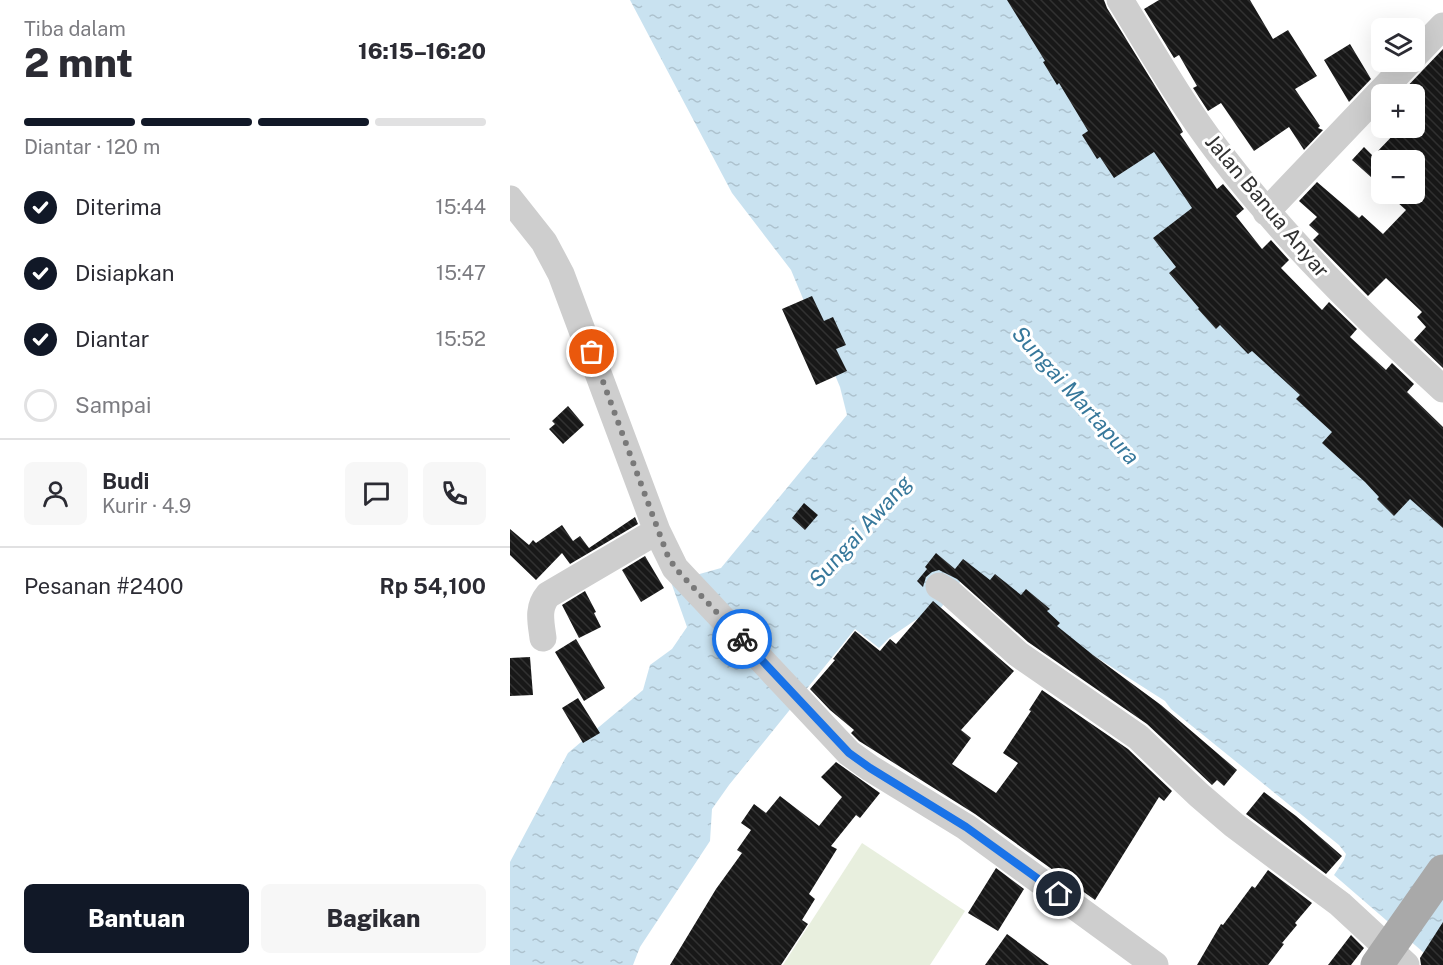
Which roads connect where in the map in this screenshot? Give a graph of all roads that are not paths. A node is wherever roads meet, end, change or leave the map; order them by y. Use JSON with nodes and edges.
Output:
{"nodes":[{"id":1,"x":1120,"y":0,"type":"edge"},
{"id":2,"x":1443,"y":26,"type":"edge"},
{"id":3,"x":1425,"y":45,"type":"edge"},
{"id":4,"x":1399,"y":72,"type":"edge"},
{"id":5,"x":510,"y":199,"type":"edge"},
{"id":6,"x":1266,"y":212,"type":"junction"},
{"id":7,"x":1443,"y":389,"type":"edge"},
{"id":8,"x":657,"y":531,"type":"junction"},
{"id":9,"x":939,"y":586,"type":"dead end"},
{"id":10,"x":543,"y":638,"type":"dead end"},
{"id":11,"x":1443,"y":871,"type":"edge"},
{"id":12,"x":1152,"y":964,"type":"edge"},
{"id":13,"x":1377,"y":965,"type":"edge"},
{"id":14,"x":1406,"y":965,"type":"edge"}],
"edges":[{"from":1,"to":6,"type":"street","name":"Jalan Banua Anyar"},
{"from":2,"to":3,"type":"street"},
{"from":4,"to":6,"type":"street"},
{"from":5,"to":8,"type":"street"},
{"from":6,"to":7,"type":"street","name":"Jalan Banua Anyar"},
{"from":8,"to":10,"type":"street"},
{"from":8,"to":12,"type":"street"},
{"from":9,"to":14,"type":"street"},
{"from":11,"to":13,"type":"main road","bridge":true}]}
